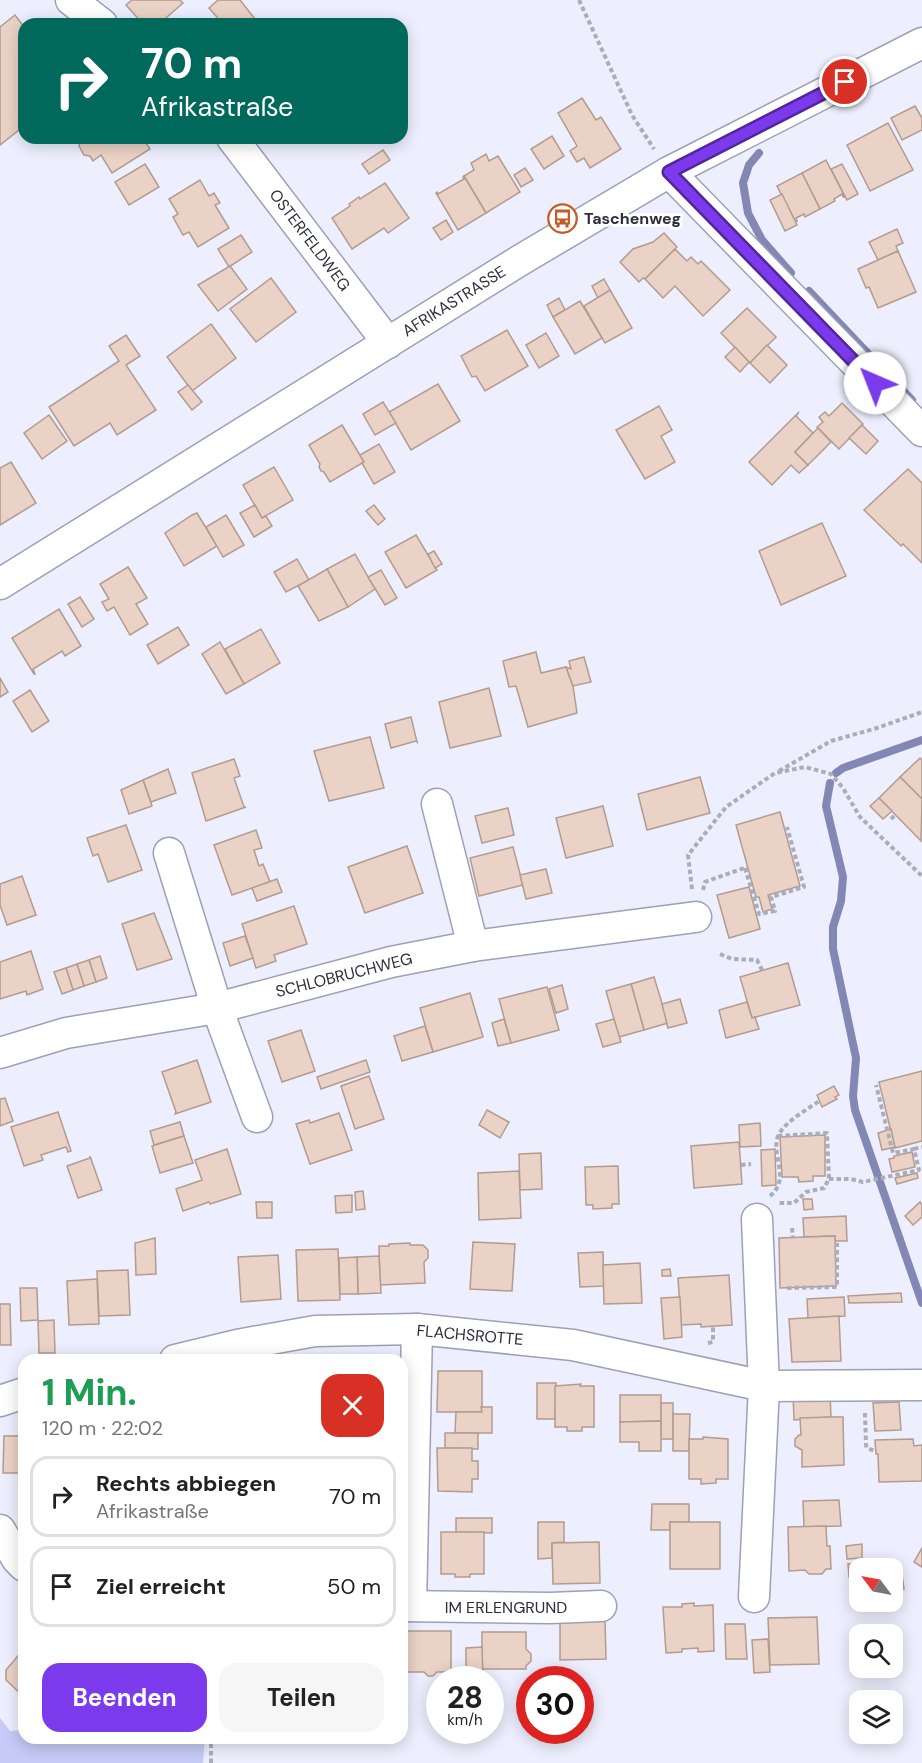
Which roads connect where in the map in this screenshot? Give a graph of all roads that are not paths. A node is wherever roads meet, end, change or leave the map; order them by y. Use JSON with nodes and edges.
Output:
{"nodes":[{"id":1,"x":71,"y":0,"type":"edge"},
{"id":2,"x":94,"y":18,"type":"edge"},
{"id":3,"x":922,"y":43,"type":"edge"},
{"id":4,"x":237,"y":144,"type":"edge"},
{"id":5,"x":669,"y":172,"type":"junction"},
{"id":6,"x":388,"y":343,"type":"junction"},
{"id":7,"x":921,"y":429,"type":"edge"},
{"id":8,"x":0,"y":585,"type":"edge"},
{"id":9,"x":436,"y":804,"type":"dead end"},
{"id":10,"x":169,"y":853,"type":"dead end"},
{"id":11,"x":696,"y":916,"type":"road end"},
{"id":12,"x":473,"y":946,"type":"junction"},
{"id":13,"x":217,"y":1008,"type":"junction"},
{"id":14,"x":0,"y":1053,"type":"edge"},
{"id":15,"x":257,"y":1117,"type":"dead end"},
{"id":16,"x":765,"y":1206,"type":"road end"},
{"id":17,"x":417,"y":1329,"type":"junction"},
{"id":18,"x":200,"y":1354,"type":"edge"},
{"id":19,"x":922,"y":1385,"type":"edge"},
{"id":20,"x":764,"y":1386,"type":"junction"},
{"id":21,"x":18,"y":1395,"type":"edge"},
{"id":22,"x":0,"y":1401,"type":"edge"},
{"id":23,"x":0,"y":1530,"type":"edge"},
{"id":24,"x":408,"y":1556,"type":"edge"},
{"id":25,"x":18,"y":1559,"type":"edge"},
{"id":26,"x":754,"y":1597,"type":"dead end"},
{"id":27,"x":408,"y":1606,"type":"edge"},
{"id":28,"x":601,"y":1606,"type":"dead end"}],
"edges":[{"from":1,"to":2,"type":"street"},
{"from":3,"to":5,"type":"street","name":"AFRIKASTRASSE"},
{"from":4,"to":6,"type":"street","name":"OSTERFELDWEG"},
{"from":5,"to":6,"type":"street","name":"AFRIKASTRASSE"},
{"from":5,"to":7,"type":"street"},
{"from":6,"to":8,"type":"street","name":"AFRIKASTRASSE"},
{"from":9,"to":12,"type":"street"},
{"from":10,"to":13,"type":"street"},
{"from":11,"to":12,"type":"street","name":"SCHLOBRUCHWEG"},
{"from":12,"to":13,"type":"street","name":"SCHLOBRUCHWEG"},
{"from":13,"to":14,"type":"street","name":"SCHLOBRUCHWEG"},
{"from":13,"to":15,"type":"street"},
{"from":16,"to":20,"type":"street"},
{"from":17,"to":18,"type":"street","name":"FLACHSROTTE"},
{"from":17,"to":20,"type":"street","name":"FLACHSROTTE"},
{"from":17,"to":24,"type":"street","name":"IM ERLENGRUND"},
{"from":19,"to":20,"type":"street","name":"FLACHSROTTE"},
{"from":20,"to":26,"type":"street"},
{"from":21,"to":22,"type":"street"},
{"from":23,"to":25,"type":"street"},
{"from":27,"to":28,"type":"street","name":"IM ERLENGRUND"}]}
